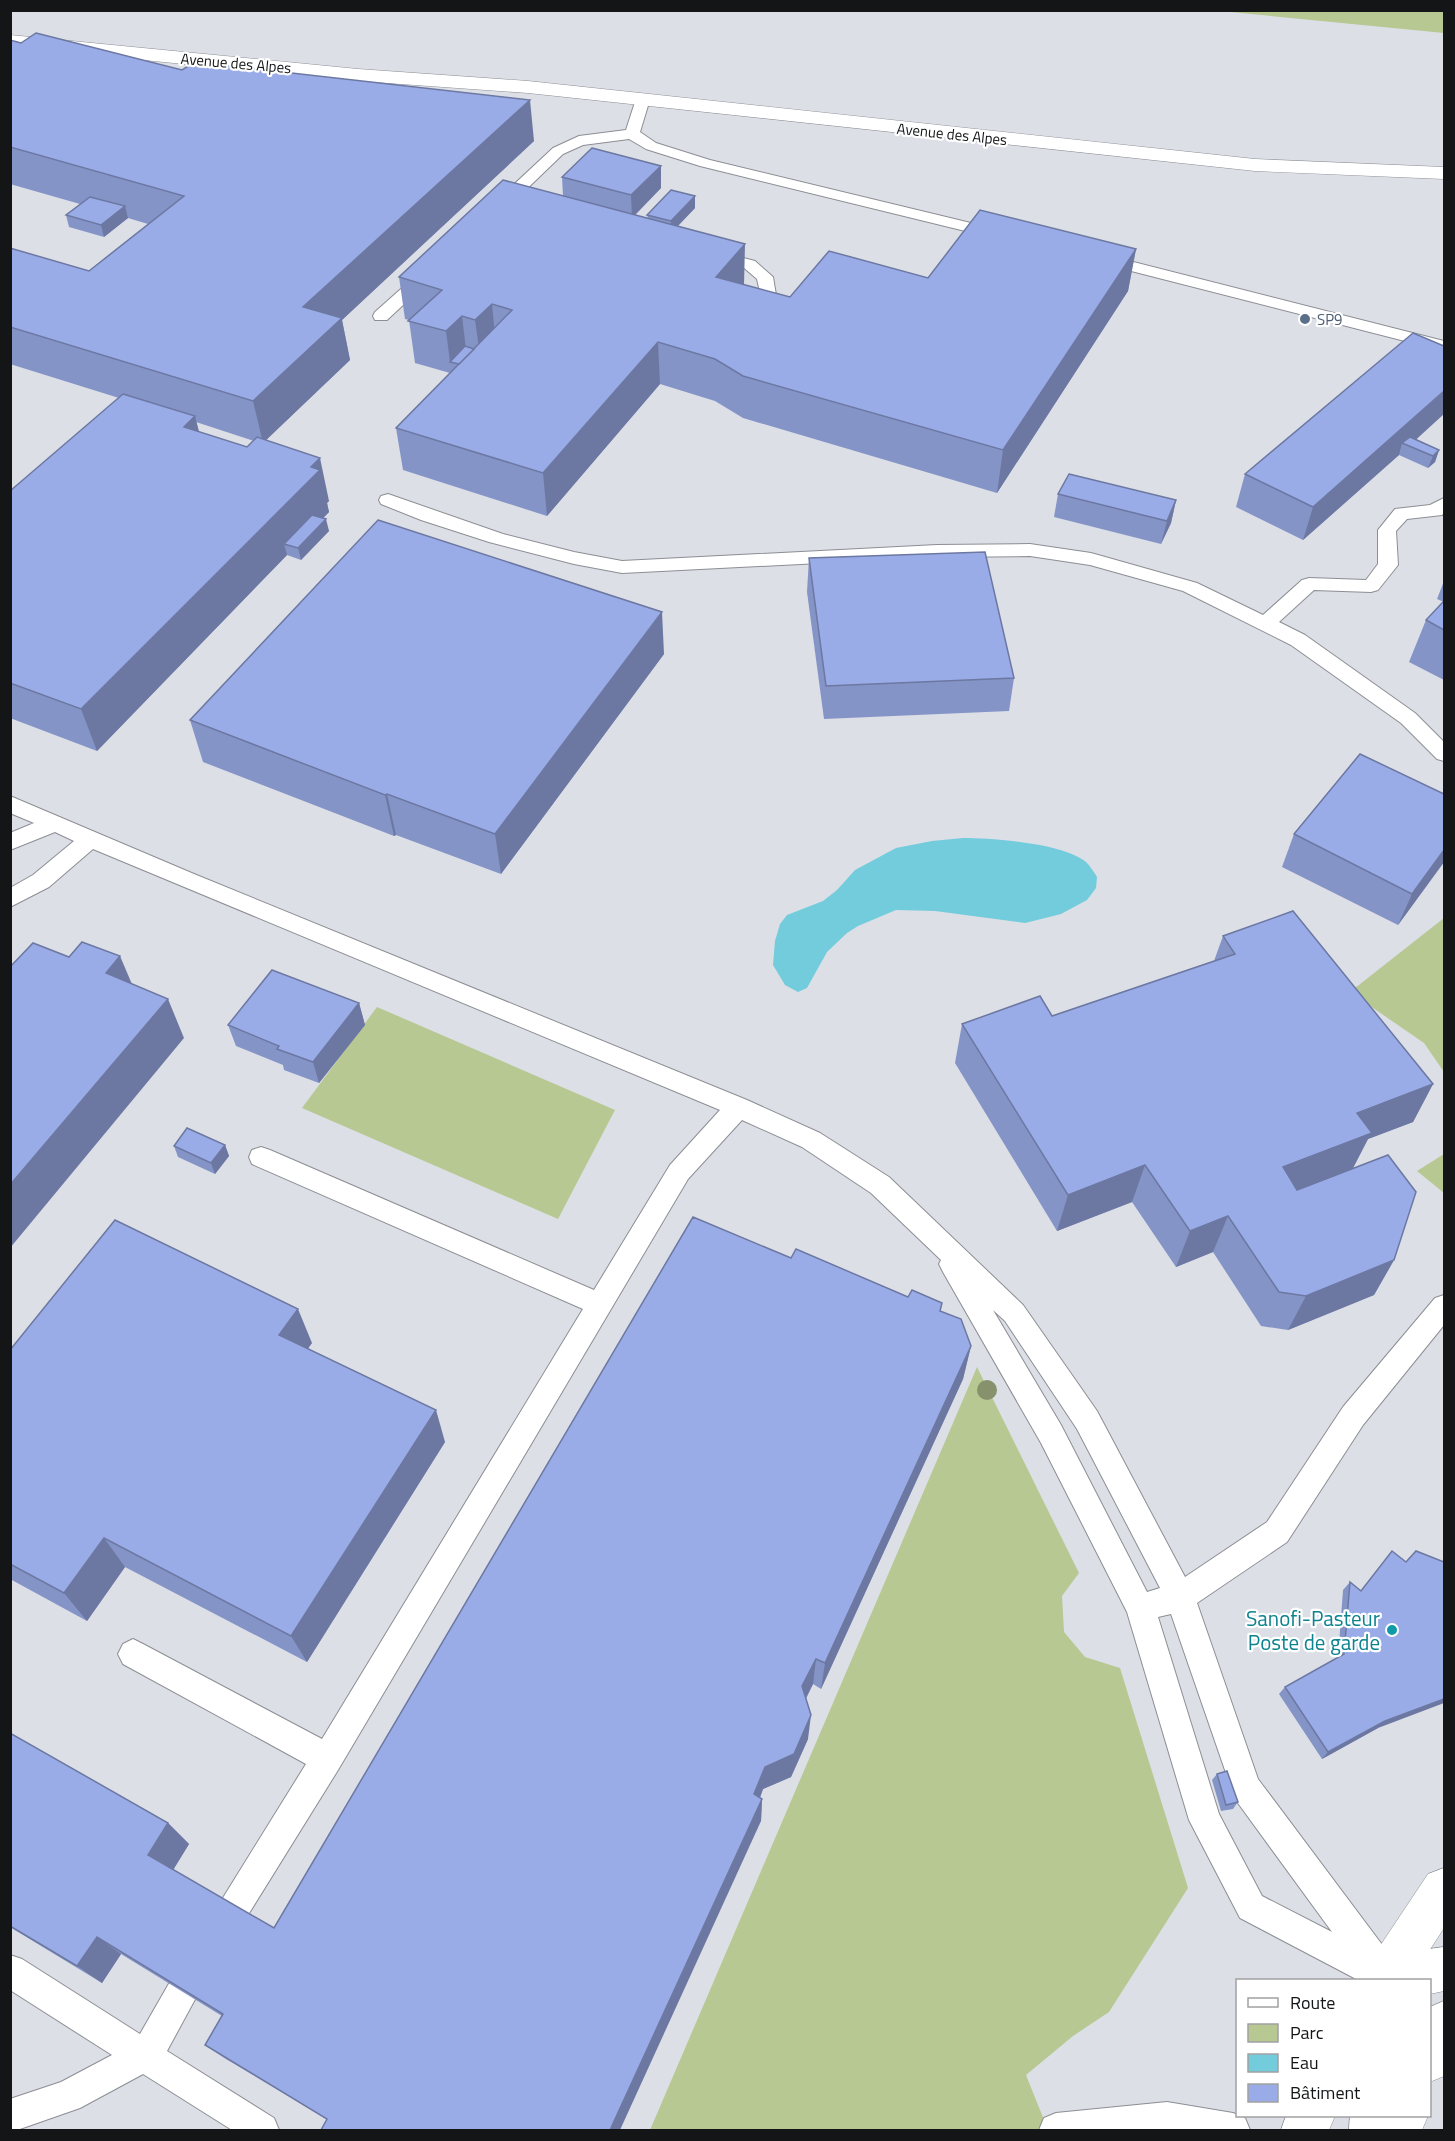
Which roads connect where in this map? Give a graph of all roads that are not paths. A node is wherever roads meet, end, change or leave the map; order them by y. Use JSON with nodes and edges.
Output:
{"nodes":[{"id":1,"x":10,"y":26,"type":"edge"},
{"id":2,"x":58,"y":27,"type":"dead end"},
{"id":3,"x":118,"y":33,"type":"dead end"},
{"id":4,"x":10,"y":41,"type":"edge"},
{"id":5,"x":461,"y":81,"type":"junction"},
{"id":6,"x":643,"y":99,"type":"junction"},
{"id":7,"x":632,"y":134,"type":"junction"},
{"id":8,"x":1444,"y":173,"type":"edge"},
{"id":9,"x":506,"y":200,"type":"junction"},
{"id":10,"x":529,"y":207,"type":"edge"},
{"id":11,"x":489,"y":216,"type":"edge"},
{"id":12,"x":1013,"y":237,"type":"edge"},
{"id":13,"x":703,"y":252,"type":"edge"},
{"id":14,"x":1081,"y":254,"type":"edge"},
{"id":15,"x":439,"y":262,"type":"edge"},
{"id":16,"x":770,"y":301,"type":"edge"},
{"id":17,"x":381,"y":316,"type":"dead end"},
{"id":18,"x":1444,"y":346,"type":"edge"},
{"id":19,"x":388,"y":500,"type":"dead end"},
{"id":20,"x":1444,"y":504,"type":"edge"},
{"id":21,"x":1266,"y":624,"type":"junction"},
{"id":22,"x":1444,"y":754,"type":"edge"},
{"id":23,"x":10,"y":804,"type":"edge"},
{"id":24,"x":56,"y":823,"type":"junction"},
{"id":25,"x":91,"y":839,"type":"junction"},
{"id":26,"x":10,"y":842,"type":"edge"},
{"id":27,"x":10,"y":899,"type":"edge"},
{"id":28,"x":738,"y":1107,"type":"junction"},
{"id":29,"x":261,"y":1157,"type":"dead end"},
{"id":30,"x":938,"y":1238,"type":"junction"},
{"id":31,"x":599,"y":1304,"type":"junction"},
{"id":32,"x":1444,"y":1306,"type":"edge"},
{"id":33,"x":1180,"y":1597,"type":"junction"},
{"id":34,"x":1140,"y":1608,"type":"junction"},
{"id":35,"x":133,"y":1654,"type":"dead end"},
{"id":36,"x":327,"y":1759,"type":"junction"},
{"id":37,"x":1444,"y":1890,"type":"edge"},
{"id":38,"x":232,"y":1912,"type":"edge"},
{"id":39,"x":1444,"y":1970,"type":"edge"},
{"id":40,"x":10,"y":1971,"type":"edge"},
{"id":41,"x":1383,"y":1979,"type":"edge"},
{"id":42,"x":1384,"y":1979,"type":"edge"},
{"id":43,"x":1386,"y":1979,"type":"edge"},
{"id":44,"x":1391,"y":1979,"type":"edge"},
{"id":45,"x":183,"y":1992,"type":"edge"},
{"id":46,"x":1444,"y":2024,"type":"edge"},
{"id":47,"x":146,"y":2055,"type":"junction"},
{"id":48,"x":1431,"y":2056,"type":"edge"},
{"id":49,"x":10,"y":2116,"type":"edge"},
{"id":50,"x":262,"y":2130,"type":"edge"},
{"id":51,"x":1056,"y":2130,"type":"edge"},
{"id":52,"x":1233,"y":2130,"type":"edge"}],
"edges":[{"from":1,"to":2,"type":"main road"},
{"from":3,"to":5,"type":"main road","name":"Avenue des Alpes"},
{"from":4,"to":5,"type":"main road","name":"Avenue des Alpes"},
{"from":5,"to":6,"type":"main road","name":"Avenue des Alpes"},
{"from":6,"to":7,"type":"lane"},
{"from":6,"to":8,"type":"main road","name":"Avenue des Alpes"},
{"from":7,"to":9,"type":"lane"},
{"from":7,"to":12,"type":"lane"},
{"from":9,"to":10,"type":"lane"},
{"from":9,"to":11,"type":"lane"},
{"from":13,"to":16,"type":"lane"},
{"from":14,"to":18,"type":"lane"},
{"from":15,"to":17,"type":"lane"},
{"from":19,"to":21,"type":"lane"},
{"from":20,"to":21,"type":"lane"},
{"from":21,"to":22,"type":"lane"},
{"from":23,"to":24,"type":"lane"},
{"from":24,"to":25,"type":"lane"},
{"from":24,"to":26,"type":"lane"},
{"from":25,"to":27,"type":"lane"},
{"from":25,"to":28,"type":"lane"},
{"from":28,"to":30,"type":"lane"},
{"from":28,"to":31,"type":"lane"},
{"from":29,"to":31,"type":"lane"},
{"from":30,"to":33,"type":"lane"},
{"from":30,"to":34,"type":"lane"},
{"from":31,"to":36,"type":"lane"},
{"from":32,"to":33,"type":"lane"},
{"from":33,"to":34,"type":"lane"},
{"from":33,"to":42,"type":"lane"},
{"from":34,"to":41,"type":"lane"},
{"from":35,"to":36,"type":"lane"},
{"from":36,"to":38,"type":"lane"},
{"from":37,"to":43,"type":"main road"},
{"from":39,"to":44,"type":"main road"},
{"from":40,"to":47,"type":"lane"},
{"from":45,"to":47,"type":"lane"},
{"from":46,"to":48,"type":"main road"},
{"from":47,"to":49,"type":"lane"},
{"from":47,"to":50,"type":"lane"},
{"from":51,"to":52,"type":"lane"}]}
